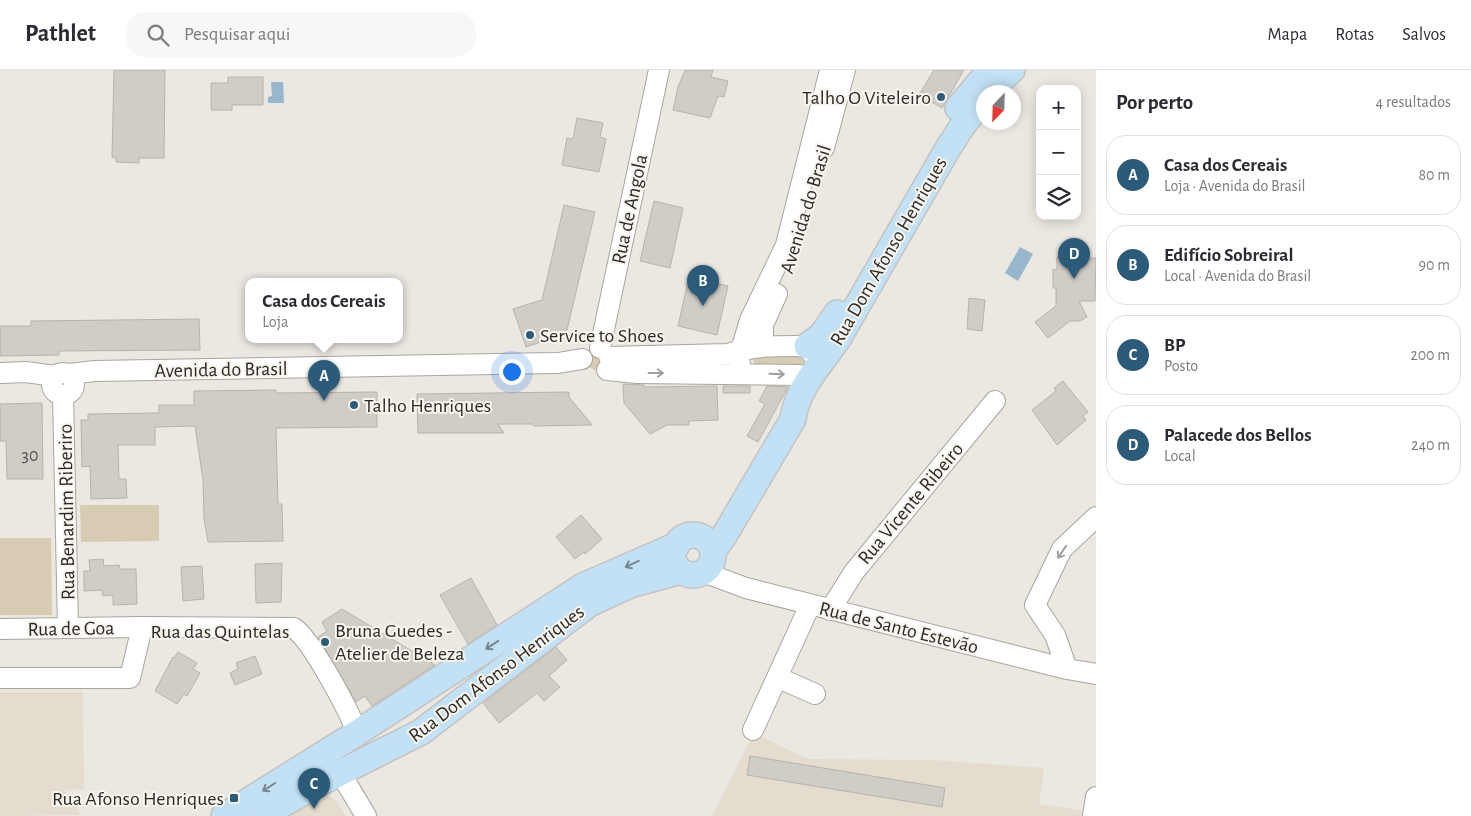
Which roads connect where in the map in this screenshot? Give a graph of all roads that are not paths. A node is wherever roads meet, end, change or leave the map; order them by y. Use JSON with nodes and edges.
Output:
{"nodes":[{"id":1,"x":658,"y":70,"type":"edge"},
{"id":2,"x":830,"y":70,"type":"edge"},
{"id":3,"x":844,"y":70,"type":"edge"},
{"id":4,"x":990,"y":70,"type":"edge"},
{"id":5,"x":1012,"y":70,"type":"edge"},
{"id":6,"x":996,"y":85,"type":"edge"},
{"id":7,"x":976,"y":108,"type":"edge"},
{"id":8,"x":763,"y":346,"type":"junction"},
{"id":9,"x":742,"y":349,"type":"junction"},
{"id":10,"x":605,"y":359,"type":"junction"},
{"id":11,"x":811,"y":363,"type":"junction"},
{"id":12,"x":0,"y":373,"type":"edge"},
{"id":13,"x":744,"y":373,"type":"junction"},
{"id":14,"x":63,"y":384,"type":"junction"},
{"id":15,"x":0,"y":385,"type":"edge"},
{"id":16,"x":995,"y":401,"type":"dead end"},
{"id":17,"x":1096,"y":518,"type":"edge"},
{"id":18,"x":700,"y":558,"type":"junction"},
{"id":19,"x":810,"y":604,"type":"junction"},
{"id":20,"x":830,"y":610,"type":"junction"},
{"id":21,"x":68,"y":628,"type":"junction"},
{"id":22,"x":142,"y":628,"type":"junction"},
{"id":23,"x":0,"y":629,"type":"edge"},
{"id":24,"x":1067,"y":669,"type":"junction"},
{"id":25,"x":1096,"y":674,"type":"edge"},
{"id":26,"x":0,"y":678,"type":"edge"},
{"id":27,"x":779,"y":678,"type":"junction"},
{"id":28,"x":816,"y":694,"type":"dead end"},
{"id":29,"x":361,"y":730,"type":"junction"},
{"id":30,"x":753,"y":730,"type":"dead end"},
{"id":31,"x":380,"y":753,"type":"junction"},
{"id":32,"x":324,"y":773,"type":"junction"},
{"id":33,"x":1096,"y":797,"type":"edge"},
{"id":34,"x":224,"y":816,"type":"edge"},
{"id":35,"x":262,"y":816,"type":"edge"},
{"id":36,"x":366,"y":816,"type":"edge"},
{"id":37,"x":1093,"y":816,"type":"edge"}],
"edges":[{"from":1,"to":10,"type":"street","name":"Rua de Angola"},
{"from":2,"to":9,"type":"street","name":"Avenida do Brasil"},
{"from":3,"to":8,"type":"street","name":"Avenida do Brasil"},
{"from":4,"to":11,"type":"main road","name":"Rua Dom Afonso Henriques"},
{"from":5,"to":6,"type":"main road"},
{"from":7,"to":11,"type":"main road","name":"Rua Dom Afonso Henriques"},
{"from":8,"to":9,"type":"street","name":"Avenida do Brasil"},
{"from":8,"to":11,"type":"street","name":"Avenida do Brasil"},
{"from":9,"to":10,"type":"street","name":"Avenida do Brasil"},
{"from":9,"to":13,"type":"street","name":"Avenida do Brasil"},
{"from":10,"to":13,"type":"street","name":"Avenida do Brasil","one_way":true},
{"from":10,"to":14,"type":"street","name":"Avenida do Brasil"},
{"from":13,"to":11,"type":"street","name":"Avenida do Brasil","one_way":true},
{"from":11,"to":18,"type":"main road","name":"Rua Dom Afonso Henriques"},
{"from":12,"to":14,"type":"street","name":"Avenida do Brasil"},
{"from":14,"to":15,"type":"street","name":"Avenida do Brasil"},
{"from":14,"to":21,"type":"street","name":"Rua Benardim Riberiro"},
{"from":16,"to":20,"type":"street","name":"Rua Vicente Ribeiro"},
{"from":17,"to":24,"type":"street","one_way":true},
{"from":18,"to":19,"type":"street","name":"Rua de Santo Estevão"},
{"from":18,"to":29,"type":"main road","name":"Rua Dom Afonso Henriques","one_way":true},
{"from":18,"to":31,"type":"main road","name":"Rua Dom Afonso Henriques"},
{"from":19,"to":20,"type":"street","name":"Rua de Santo Estevão"},
{"from":19,"to":27,"type":"street"},
{"from":20,"to":24,"type":"street","name":"Rua de Santo Estevão"},
{"from":21,"to":22,"type":"street","name":"Rua de Goa"},
{"from":21,"to":23,"type":"street","name":"Rua de Goa"},
{"from":22,"to":26,"type":"street","name":"Rua das Quintelas"},
{"from":22,"to":29,"type":"street","name":"Rua das Quintelas"},
{"from":24,"to":25,"type":"street","name":"Rua de Santo Estevão"},
{"from":27,"to":28,"type":"street"},
{"from":27,"to":30,"type":"street"},
{"from":29,"to":31,"type":"main road"},
{"from":29,"to":32,"type":"main road","name":"Rua Dom Afonso Henriques"},
{"from":31,"to":32,"type":"main road","name":"Rua Dom Afonso Henriques"},
{"from":32,"to":34,"type":"main road","name":"Rua Dom Afonso Henriques","one_way":true},
{"from":32,"to":35,"type":"main road","name":"Rua Dom Afonso Henriques"},
{"from":32,"to":36,"type":"street"},
{"from":33,"to":37,"type":"street"}]}
